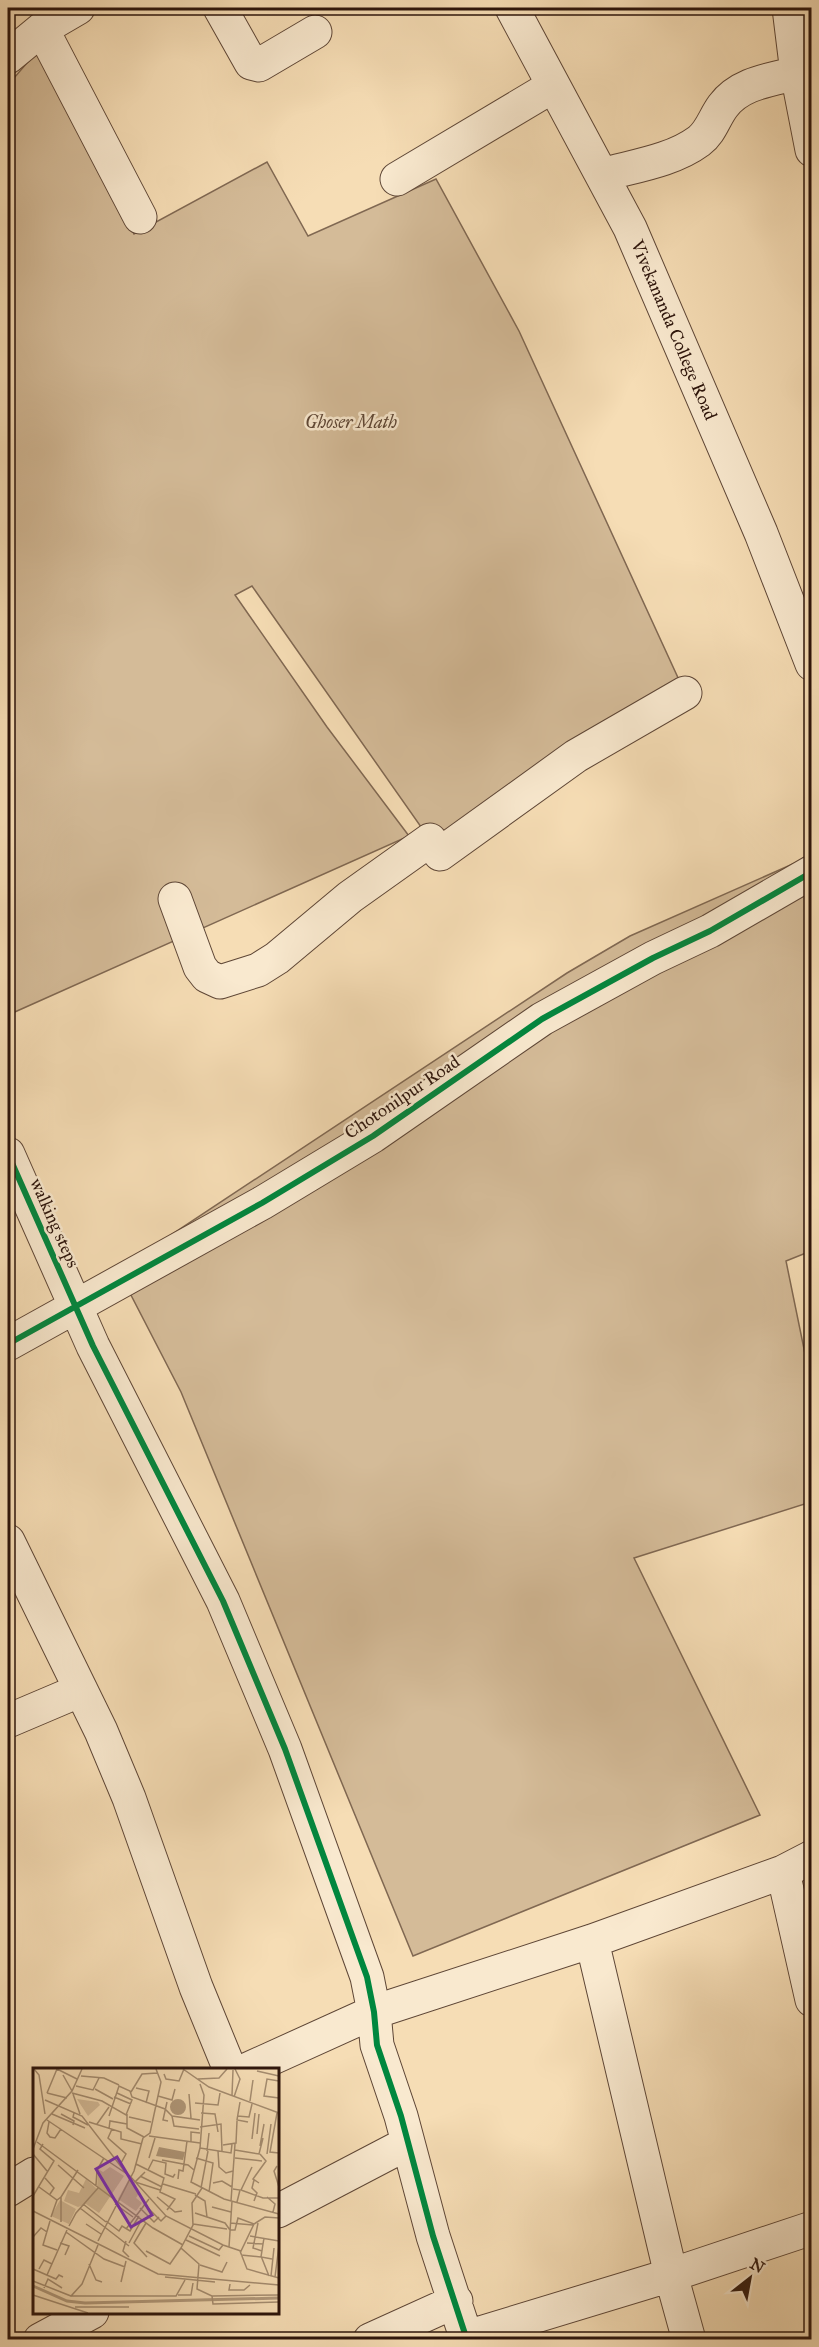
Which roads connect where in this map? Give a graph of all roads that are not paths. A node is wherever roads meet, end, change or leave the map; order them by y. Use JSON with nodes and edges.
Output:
{"nodes":[{"id":1,"x":78,"y":8,"type":"edge"},
{"id":2,"x":220,"y":8,"type":"edge"},
{"id":3,"x":512,"y":8,"type":"edge"},
{"id":4,"x":789,"y":8,"type":"edge"},
{"id":5,"x":42,"y":29,"type":"junction"},
{"id":6,"x":315,"y":32,"type":"dead end"},
{"id":7,"x":8,"y":57,"type":"edge"},
{"id":8,"x":797,"y":73,"type":"junction"},
{"id":9,"x":553,"y":86,"type":"junction"},
{"id":10,"x":812,"y":150,"type":"edge"},
{"id":11,"x":603,"y":175,"type":"junction"},
{"id":12,"x":397,"y":179,"type":"dead end"},
{"id":13,"x":140,"y":217,"type":"dead end"},
{"id":14,"x":812,"y":664,"type":"edge"},
{"id":15,"x":686,"y":693,"type":"dead end"},
{"id":16,"x":812,"y":872,"type":"edge"},
{"id":17,"x":175,"y":899,"type":"dead end"},
{"id":18,"x":8,"y":1154,"type":"edge"},
{"id":19,"x":76,"y":1305,"type":"junction"},
{"id":20,"x":8,"y":1344,"type":"edge"},
{"id":21,"x":8,"y":1541,"type":"edge"},
{"id":22,"x":81,"y":1690,"type":"junction"},
{"id":23,"x":8,"y":1721,"type":"edge"},
{"id":24,"x":812,"y":1857,"type":"edge"},
{"id":25,"x":783,"y":1872,"type":"junction"},
{"id":26,"x":592,"y":1941,"type":"junction"},
{"id":27,"x":812,"y":2000,"type":"edge"},
{"id":28,"x":374,"y":2012,"type":"junction"},
{"id":29,"x":229,"y":2068,"type":"edge"},
{"id":30,"x":250,"y":2068,"type":"edge"},
{"id":31,"x":408,"y":2143,"type":"junction"},
{"id":32,"x":33,"y":2175,"type":"edge"},
{"id":33,"x":8,"y":2190,"type":"edge"},
{"id":34,"x":279,"y":2210,"type":"edge"},
{"id":35,"x":812,"y":2228,"type":"edge"},
{"id":36,"x":671,"y":2275,"type":"junction"},
{"id":37,"x":456,"y":2301,"type":"junction"},
{"id":38,"x":90,"y":2314,"type":"edge"},
{"id":39,"x":467,"y":2338,"type":"edge"},
{"id":40,"x":40,"y":2340,"type":"edge"},
{"id":41,"x":370,"y":2340,"type":"edge"},
{"id":42,"x":689,"y":2340,"type":"edge"}],
"edges":[{"from":1,"to":5,"type":"street"},
{"from":2,"to":6,"type":"street"},
{"from":3,"to":9,"type":"street","name":"Vivekananda College Road"},
{"from":4,"to":8,"type":"street"},
{"from":5,"to":7,"type":"street"},
{"from":5,"to":13,"type":"street"},
{"from":8,"to":10,"type":"street"},
{"from":8,"to":11,"type":"street"},
{"from":9,"to":11,"type":"street","name":"Vivekananda College Road"},
{"from":9,"to":12,"type":"street"},
{"from":11,"to":14,"type":"street","name":"Vivekananda College Road"},
{"from":15,"to":17,"type":"street"},
{"from":16,"to":19,"type":"street","name":"Chotonilpur Road"},
{"from":18,"to":19,"type":"street","name":"walking steps"},
{"from":19,"to":20,"type":"street","name":"Chotonilpur Road"},
{"from":19,"to":28,"type":"street","name":"walking steps"},
{"from":21,"to":22,"type":"street"},
{"from":22,"to":23,"type":"street"},
{"from":22,"to":29,"type":"street"},
{"from":24,"to":25,"type":"street"},
{"from":25,"to":26,"type":"street"},
{"from":25,"to":27,"type":"street"},
{"from":26,"to":28,"type":"street"},
{"from":26,"to":36,"type":"street"},
{"from":28,"to":30,"type":"street"},
{"from":28,"to":31,"type":"street","name":"walking steps"},
{"from":31,"to":34,"type":"street"},
{"from":31,"to":37,"type":"street","name":"walking steps"},
{"from":32,"to":33,"type":"street"},
{"from":35,"to":36,"type":"street"},
{"from":36,"to":39,"type":"street"},
{"from":36,"to":42,"type":"street"},
{"from":37,"to":39,"type":"street","name":"walking steps"},
{"from":37,"to":41,"type":"street"},
{"from":38,"to":40,"type":"street"}]}
